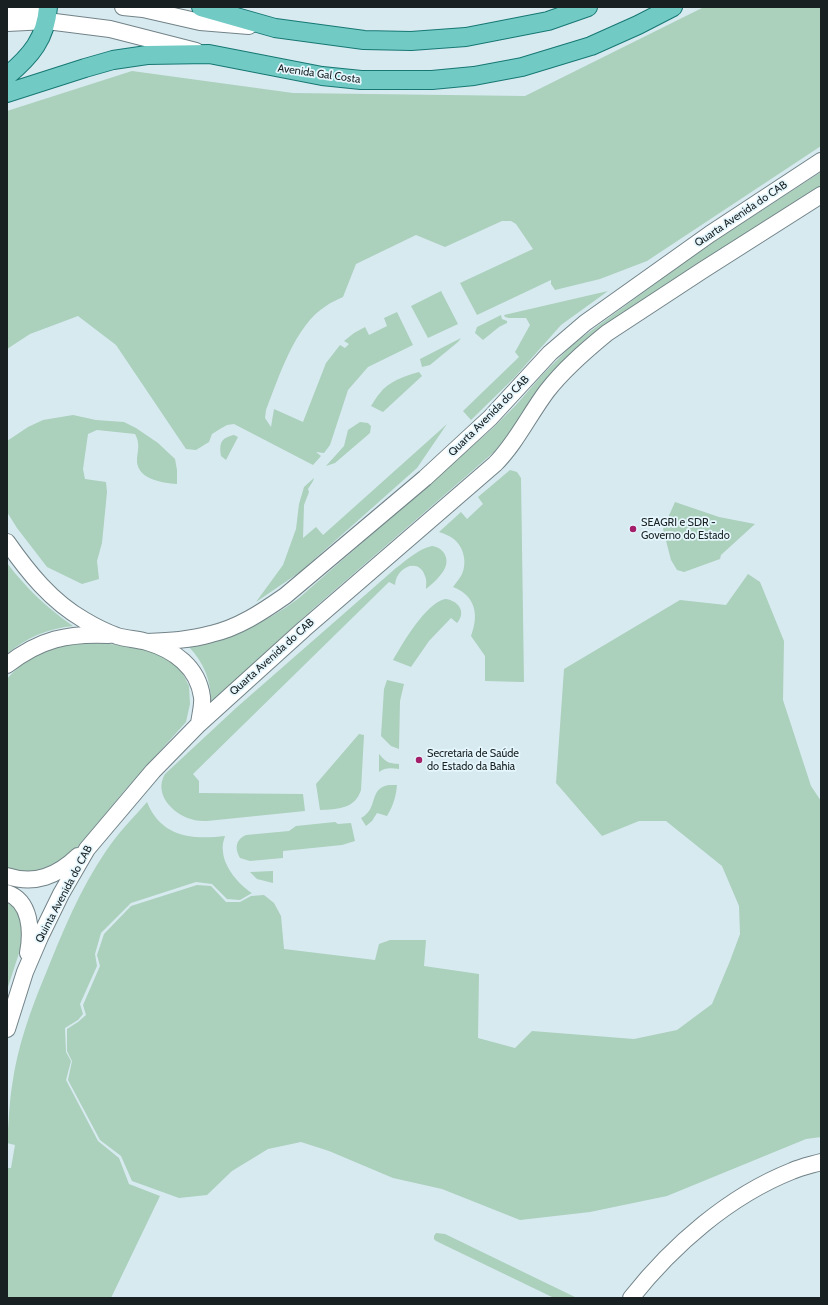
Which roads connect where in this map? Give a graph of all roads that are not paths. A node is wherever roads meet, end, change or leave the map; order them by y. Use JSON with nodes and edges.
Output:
{"nodes":[{"id":1,"x":123,"y":7,"type":"edge"},
{"id":2,"x":201,"y":7,"type":"edge"},
{"id":3,"x":588,"y":7,"type":"edge"},
{"id":4,"x":673,"y":7,"type":"edge"},
{"id":5,"x":45,"y":12,"type":"edge"},
{"id":6,"x":7,"y":15,"type":"edge"},
{"id":7,"x":7,"y":23,"type":"edge"},
{"id":8,"x":275,"y":28,"type":"junction"},
{"id":9,"x":209,"y":54,"type":"junction"},
{"id":10,"x":7,"y":76,"type":"edge"},
{"id":11,"x":7,"y":93,"type":"edge"},
{"id":12,"x":821,"y":161,"type":"edge"},
{"id":13,"x":821,"y":195,"type":"edge"},
{"id":14,"x":7,"y":542,"type":"edge"},
{"id":15,"x":116,"y":636,"type":"junction"},
{"id":16,"x":147,"y":642,"type":"junction"},
{"id":17,"x":7,"y":665,"type":"edge"},
{"id":18,"x":199,"y":724,"type":"junction"},
{"id":19,"x":87,"y":848,"type":"junction"},
{"id":20,"x":7,"y":876,"type":"edge"},
{"id":21,"x":7,"y":893,"type":"edge"},
{"id":22,"x":25,"y":972,"type":"junction"},
{"id":23,"x":7,"y":1029,"type":"edge"},
{"id":24,"x":821,"y":1162,"type":"edge"},
{"id":25,"x":631,"y":1298,"type":"edge"}],
"edges":[{"from":1,"to":8,"type":"main road"},
{"from":2,"to":8,"type":"main road"},
{"from":3,"to":8,"type":"main road"},
{"from":4,"to":9,"type":"main road","name":"Avenida Gal Costa"},
{"from":5,"to":6,"type":"main road"},
{"from":5,"to":7,"type":"main road"},
{"from":5,"to":9,"type":"main road"},
{"from":5,"to":10,"type":"main road"},
{"from":9,"to":11,"type":"main road","name":"Avenida Gal Costa"},
{"from":12,"to":16,"type":"main road","name":"Quarta Avenida do CAB"},
{"from":13,"to":18,"type":"main road","name":"Quarta Avenida do CAB"},
{"from":14,"to":15,"type":"main road"},
{"from":15,"to":16,"type":"main road"},
{"from":15,"to":17,"type":"main road"},
{"from":16,"to":18,"type":"main road"},
{"from":18,"to":19,"type":"main road","name":"Quinta Avenida do CAB"},
{"from":19,"to":20,"type":"main road"},
{"from":19,"to":22,"type":"main road","name":"Quinta Avenida do CAB"},
{"from":21,"to":22,"type":"main road"},
{"from":22,"to":23,"type":"main road","name":"Quinta Avenida do CAB"},
{"from":24,"to":25,"type":"main road"}]}
